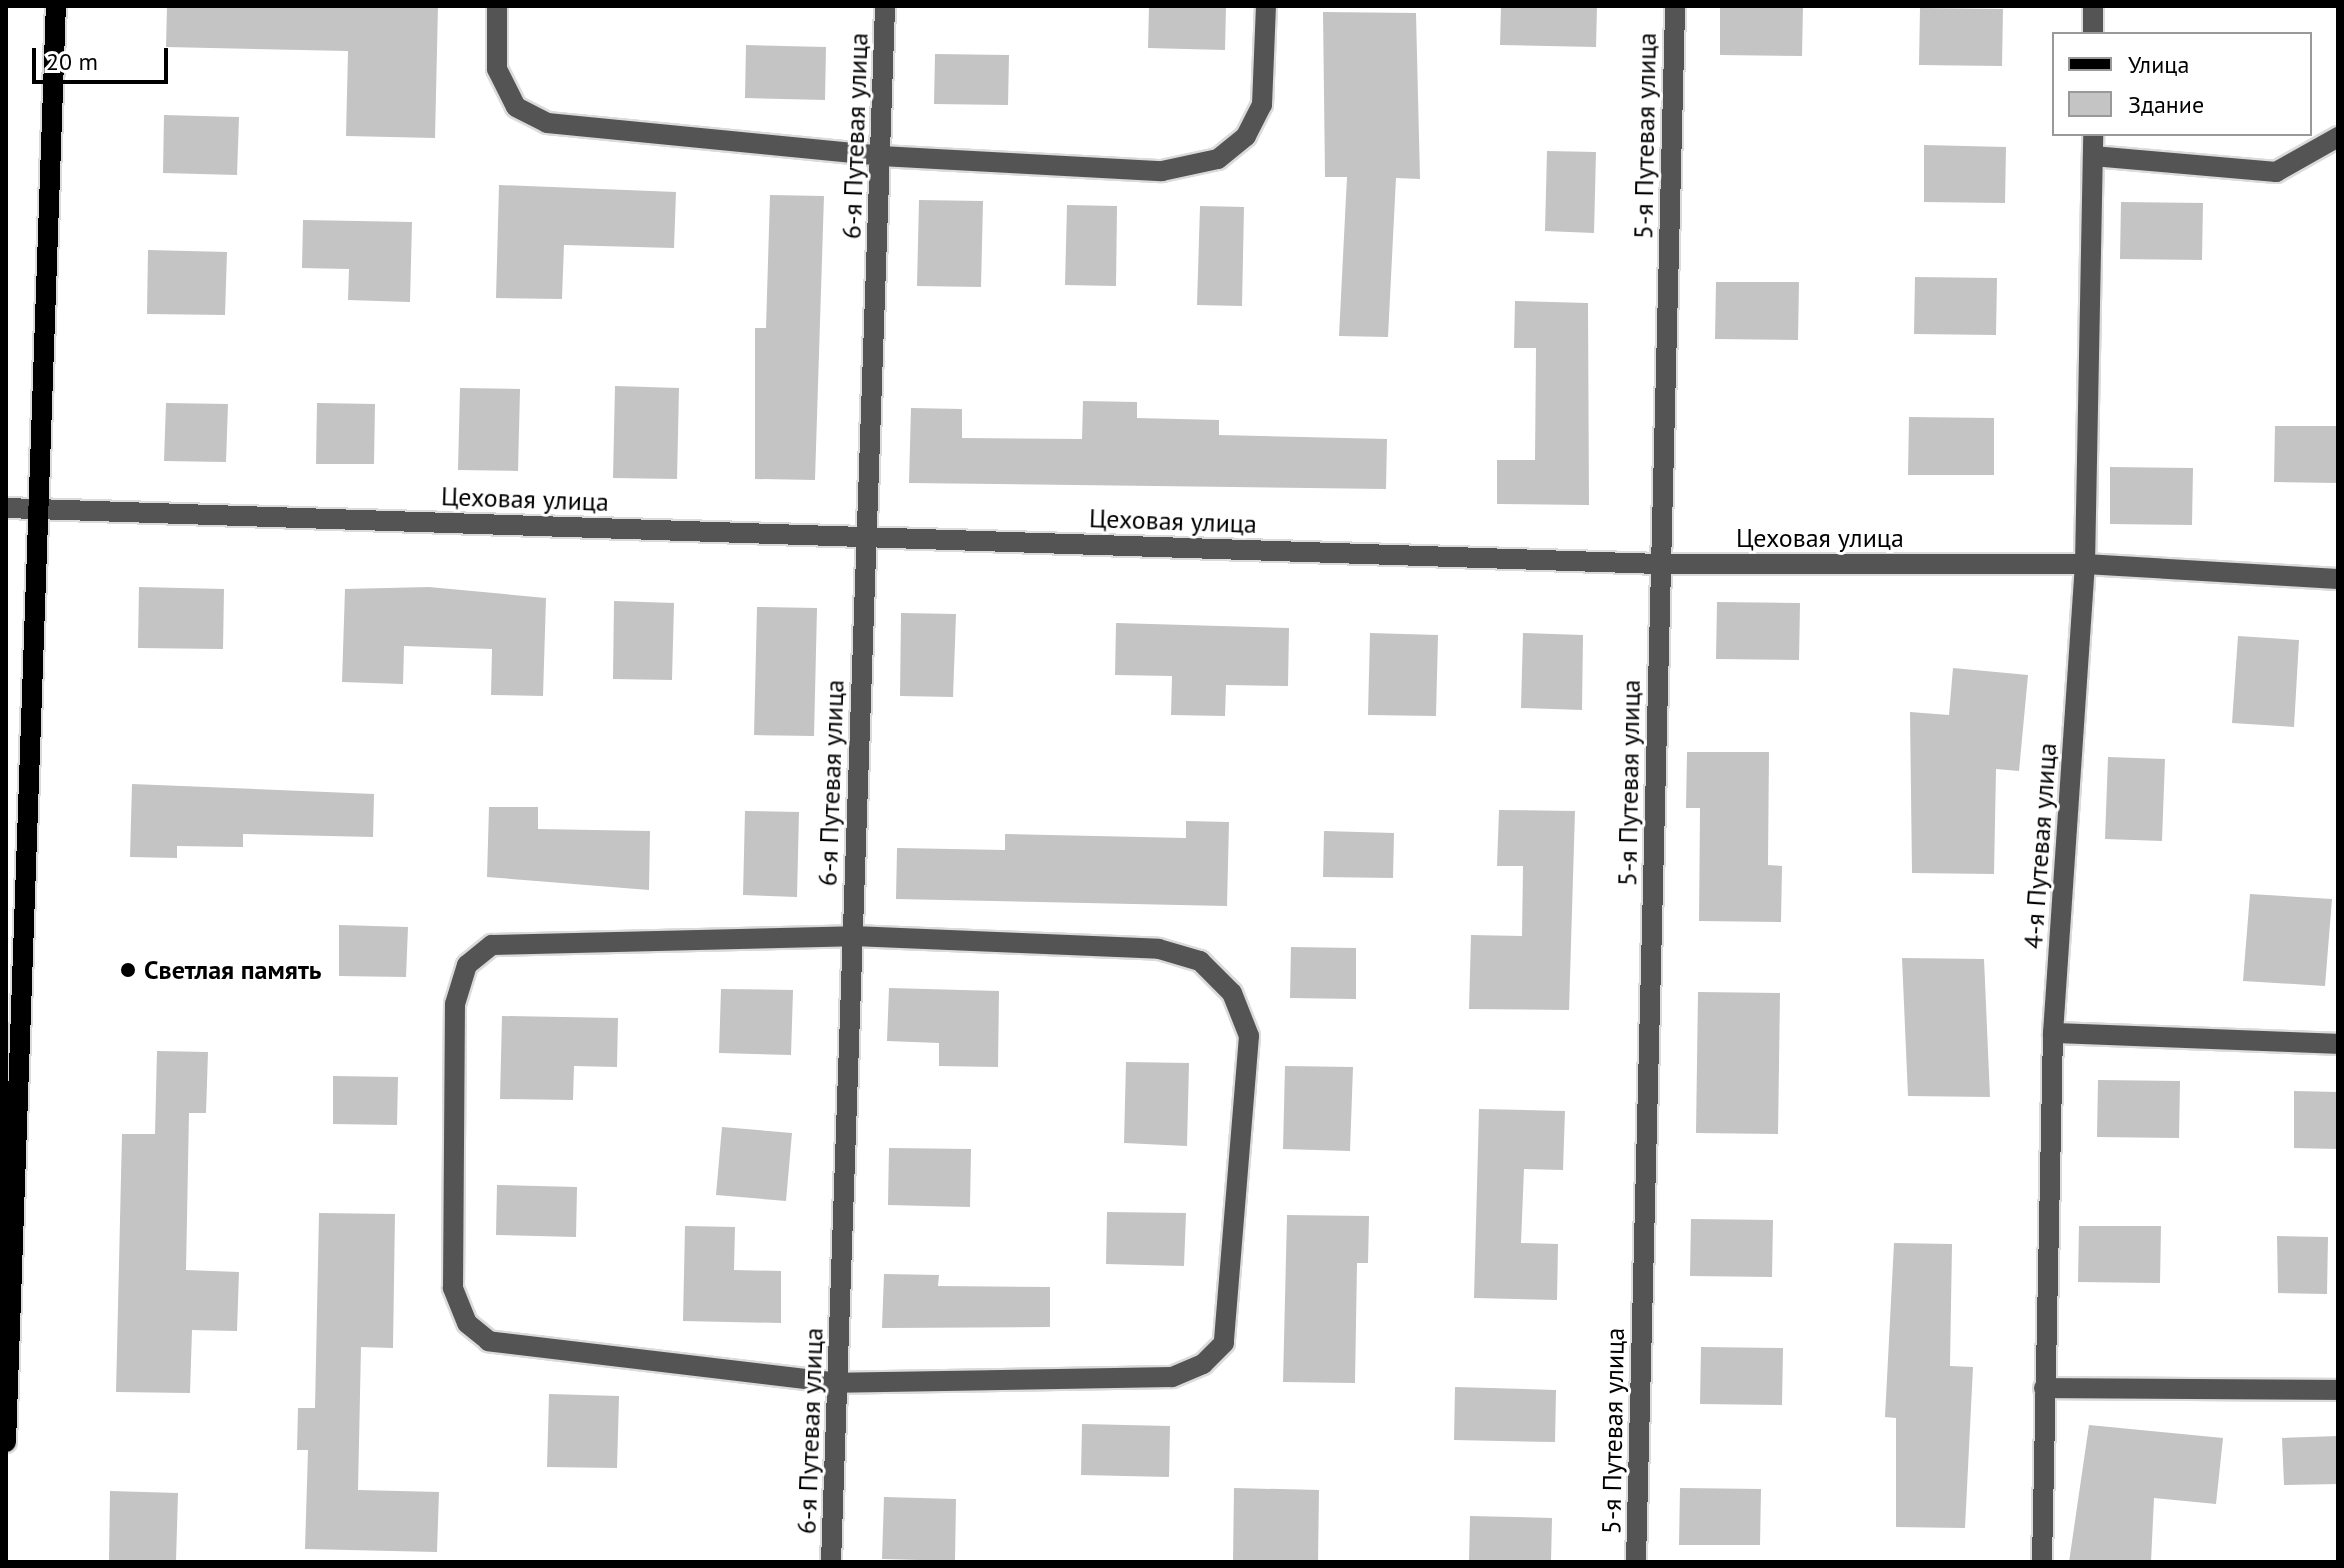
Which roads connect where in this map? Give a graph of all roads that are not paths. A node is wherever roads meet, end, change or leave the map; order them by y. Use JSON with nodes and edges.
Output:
{"nodes":[{"id":1,"x":56,"y":6,"type":"edge"},
{"id":2,"x":497,"y":6,"type":"edge"},
{"id":3,"x":885,"y":6,"type":"edge"},
{"id":4,"x":1266,"y":6,"type":"edge"},
{"id":5,"x":1675,"y":6,"type":"edge"},
{"id":6,"x":2093,"y":6,"type":"edge"},
{"id":7,"x":2093,"y":32,"type":"edge"},
{"id":8,"x":2093,"y":136,"type":"edge"},
{"id":9,"x":2338,"y":137,"type":"edge"},
{"id":10,"x":881,"y":156,"type":"junction"},
{"id":11,"x":2093,"y":156,"type":"junction"},
{"id":12,"x":6,"y":508,"type":"edge"},
{"id":13,"x":40,"y":509,"type":"junction"},
{"id":14,"x":863,"y":537,"type":"junction"},
{"id":15,"x":1660,"y":564,"type":"junction"},
{"id":16,"x":2085,"y":564,"type":"junction"},
{"id":17,"x":2338,"y":579,"type":"edge"},
{"id":18,"x":853,"y":936,"type":"junction"},
{"id":19,"x":2053,"y":1033,"type":"junction"},
{"id":20,"x":2338,"y":1044,"type":"edge"},
{"id":21,"x":839,"y":1383,"type":"junction"},
{"id":22,"x":2044,"y":1388,"type":"junction"},
{"id":23,"x":2338,"y":1390,"type":"edge"},
{"id":24,"x":6,"y":1442,"type":"edge"},
{"id":25,"x":831,"y":1562,"type":"edge"},
{"id":26,"x":1636,"y":1562,"type":"edge"},
{"id":27,"x":2042,"y":1562,"type":"edge"}],
"edges":[{"from":1,"to":13,"type":"main road"},
{"from":2,"to":10,"type":"street"},
{"from":3,"to":10,"type":"street","name":"6-я Путевая улица"},
{"from":4,"to":10,"type":"street"},
{"from":5,"to":15,"type":"street","name":"5-я Путевая улица"},
{"from":6,"to":7,"type":"street"},
{"from":8,"to":11,"type":"street","name":"4-я Путевая улица"},
{"from":9,"to":11,"type":"street"},
{"from":10,"to":14,"type":"street","name":"6-я Путевая улица"},
{"from":11,"to":16,"type":"street","name":"4-я Путевая улица"},
{"from":12,"to":13,"type":"street","name":"Цеховая улица"},
{"from":13,"to":14,"type":"street","name":"Цеховая улица"},
{"from":13,"to":24,"type":"main road"},
{"from":14,"to":15,"type":"street","name":"Цеховая улица"},
{"from":14,"to":18,"type":"street","name":"6-я Путевая улица"},
{"from":15,"to":16,"type":"street","name":"Цеховая улица"},
{"from":15,"to":26,"type":"street","name":"5-я Путевая улица"},
{"from":16,"to":17,"type":"street","name":"Цеховая улица"},
{"from":16,"to":19,"type":"street","name":"4-я Путевая улица"},
{"from":18,"to":21,"type":"street","name":"6-я Путевая улица"},
{"from":18,"to":21,"type":"street"},
{"from":18,"to":21,"type":"street"},
{"from":19,"to":20,"type":"street"},
{"from":19,"to":22,"type":"street","name":"4-я Путевая улица"},
{"from":21,"to":25,"type":"street","name":"6-я Путевая улица"},
{"from":22,"to":23,"type":"street"},
{"from":22,"to":27,"type":"street","name":"4-я Путевая улица"}]}
